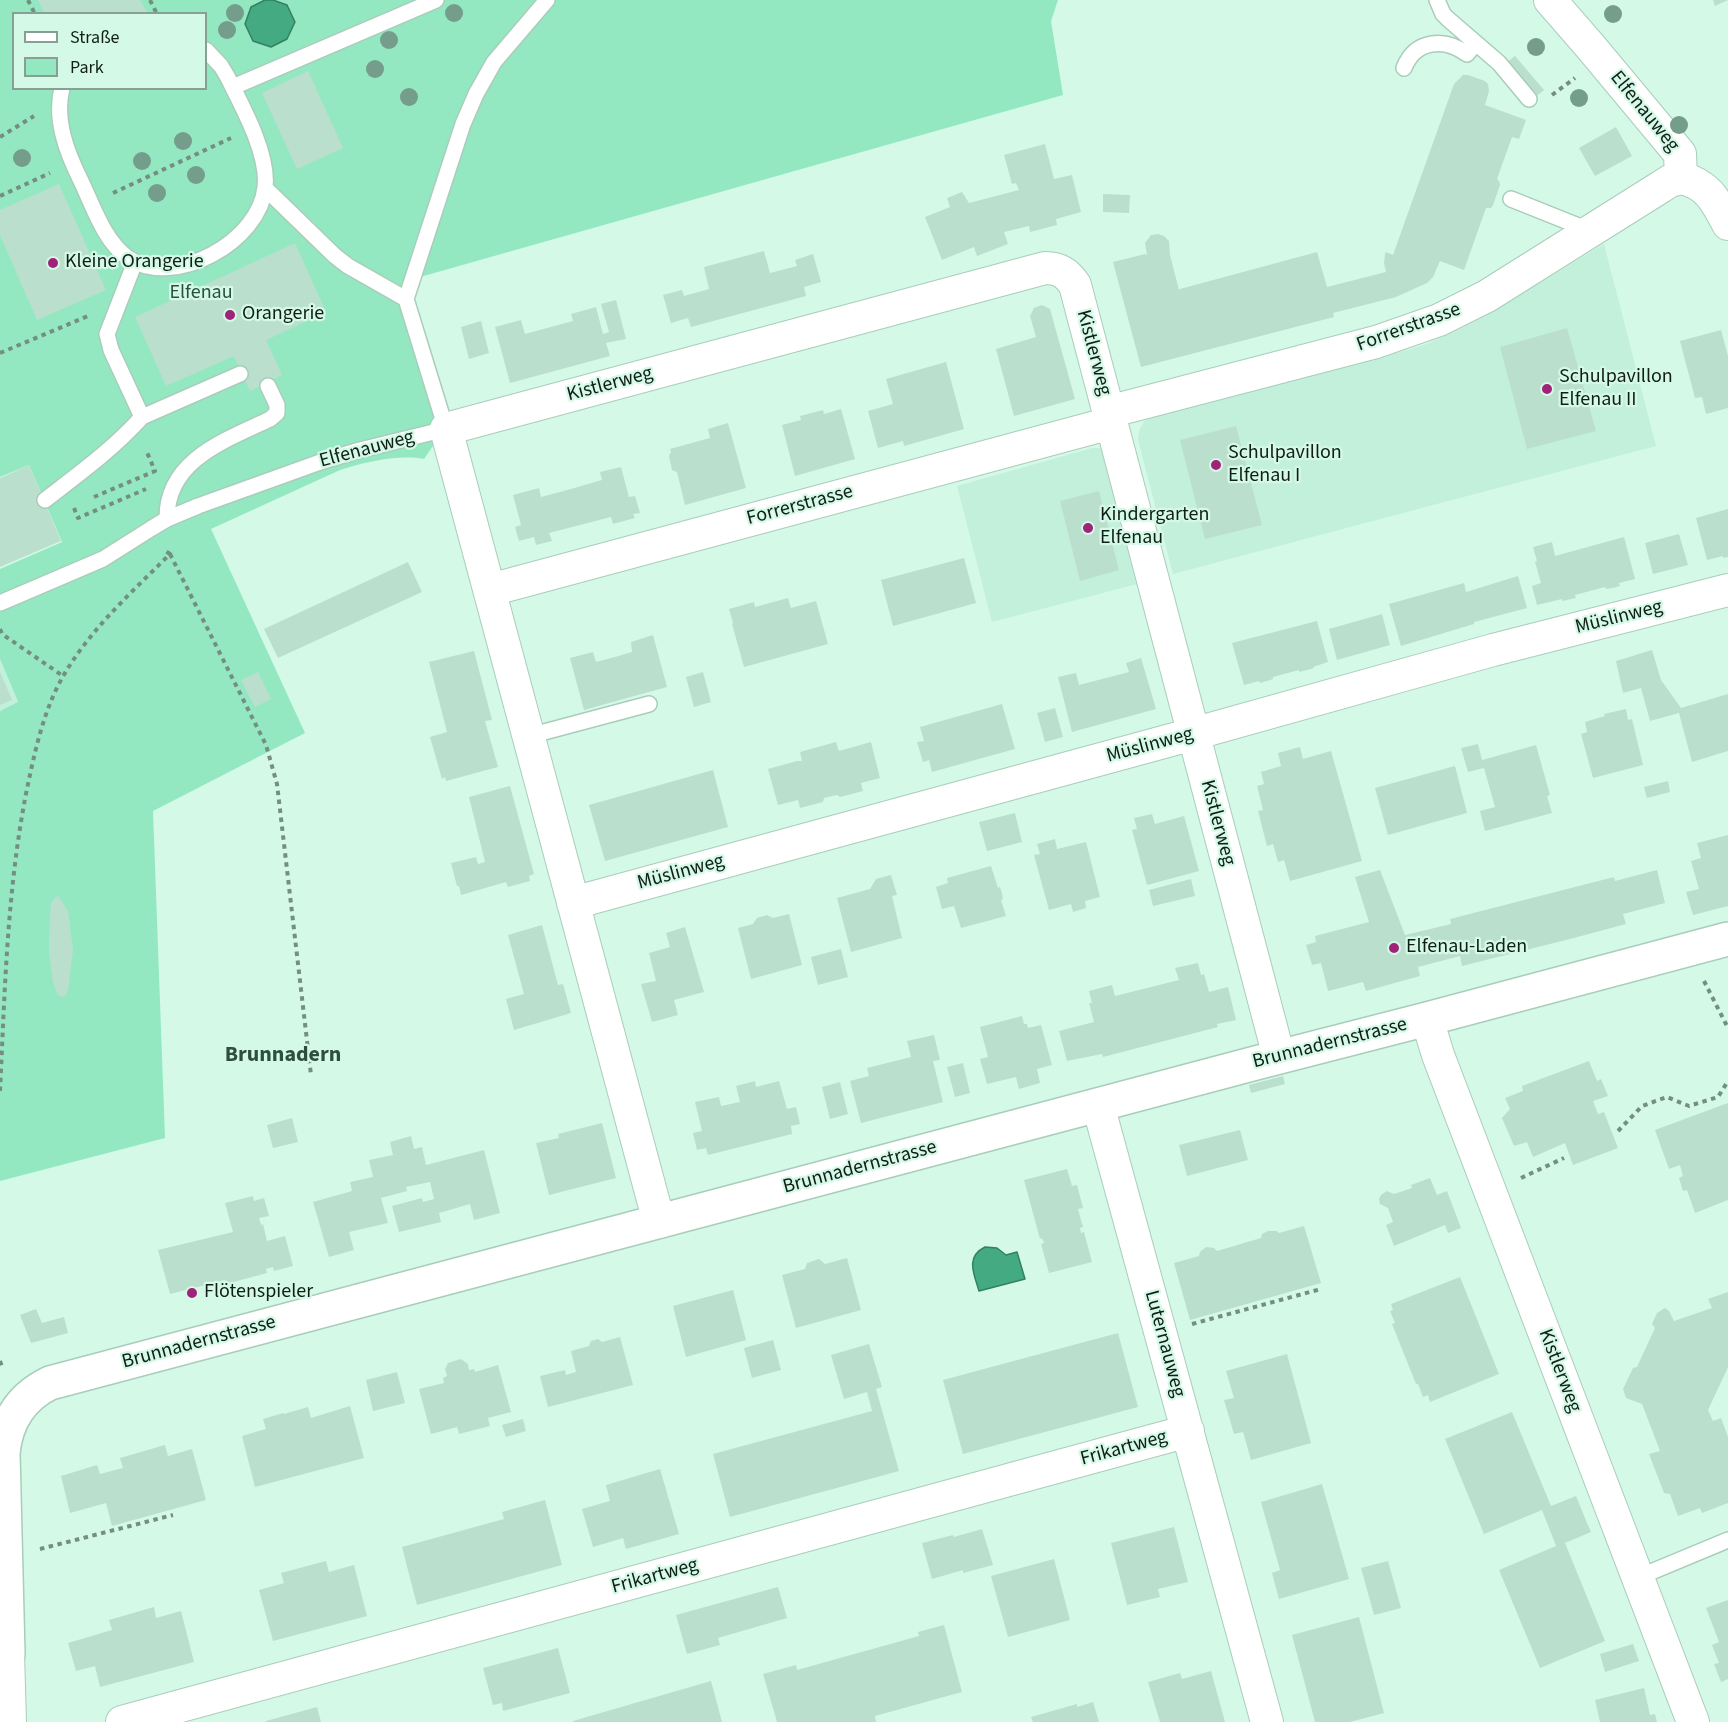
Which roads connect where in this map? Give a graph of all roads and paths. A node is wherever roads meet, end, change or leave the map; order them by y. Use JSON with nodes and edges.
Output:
{"nodes":[{"id":1,"x":436,"y":0,"type":"edge"},
{"id":2,"x":547,"y":0,"type":"edge"},
{"id":3,"x":1437,"y":0,"type":"edge"},
{"id":4,"x":1550,"y":0,"type":"edge"},
{"id":5,"x":1476,"y":43,"type":"junction"},
{"id":6,"x":207,"y":51,"type":"edge"},
{"id":7,"x":1602,"y":59,"type":"junction"},
{"id":8,"x":1404,"y":68,"type":"dead end"},
{"id":9,"x":232,"y":87,"type":"junction"},
{"id":10,"x":62,"y":95,"type":"edge"},
{"id":11,"x":1529,"y":99,"type":"joint"},
{"id":12,"x":251,"y":128,"type":"junction"},
{"id":13,"x":0,"y":137,"type":"edge"},
{"id":14,"x":72,"y":163,"type":"junction"},
{"id":15,"x":1681,"y":178,"type":"junction"},
{"id":16,"x":266,"y":188,"type":"junction"},
{"id":17,"x":0,"y":196,"type":"edge"},
{"id":18,"x":1511,"y":199,"type":"dead end"},
{"id":19,"x":92,"y":203,"type":"junction"},
{"id":20,"x":1728,"y":224,"type":"edge"},
{"id":21,"x":1591,"y":231,"type":"junction"},
{"id":22,"x":135,"y":262,"type":"junction"},
{"id":23,"x":406,"y":299,"type":"junction"},
{"id":24,"x":95,"y":313,"type":"dead end"},
{"id":25,"x":0,"y":354,"type":"edge"},
{"id":26,"x":240,"y":374,"type":"dead end"},
{"id":27,"x":268,"y":386,"type":"dead end"},
{"id":28,"x":1110,"y":418,"type":"junction"},
{"id":29,"x":139,"y":421,"type":"junction"},
{"id":30,"x":446,"y":429,"type":"junction"},
{"id":31,"x":93,"y":497,"type":"dead end"},
{"id":32,"x":45,"y":500,"type":"dead end"},
{"id":33,"x":73,"y":506,"type":"dead end"},
{"id":34,"x":167,"y":519,"type":"junction"},
{"id":35,"x":170,"y":554,"type":"junction"},
{"id":36,"x":489,"y":590,"type":"junction"},
{"id":37,"x":1728,"y":590,"type":"edge"},
{"id":38,"x":0,"y":603,"type":"edge"},
{"id":39,"x":0,"y":629,"type":"edge"},
{"id":40,"x":63,"y":676,"type":"junction"},
{"id":41,"x":649,"y":704,"type":"dead end"},
{"id":42,"x":1193,"y":734,"type":"junction"},
{"id":43,"x":529,"y":736,"type":"junction"},
{"id":44,"x":573,"y":903,"type":"junction"},
{"id":45,"x":1728,"y":939,"type":"edge"},
{"id":46,"x":1703,"y":980,"type":"dead end"},
{"id":47,"x":1427,"y":1019,"type":"junction"},
{"id":48,"x":1728,"y":1028,"type":"edge"},
{"id":49,"x":1279,"y":1056,"type":"junction"},
{"id":50,"x":311,"y":1075,"type":"dead end"},
{"id":51,"x":1728,"y":1081,"type":"edge"},
{"id":52,"x":0,"y":1092,"type":"edge"},
{"id":53,"x":1098,"y":1105,"type":"junction"},
{"id":54,"x":1618,"y":1131,"type":"dead end"},
{"id":55,"x":1564,"y":1158,"type":"dead end"},
{"id":56,"x":1491,"y":1193,"type":"junction"},
{"id":57,"x":659,"y":1222,"type":"junction"},
{"id":58,"x":1321,"y":1289,"type":"dead end"},
{"id":59,"x":1161,"y":1333,"type":"junction"},
{"id":60,"x":0,"y":1361,"type":"edge"},
{"id":61,"x":0,"y":1368,"type":"edge"},
{"id":62,"x":1188,"y":1431,"type":"junction"},
{"id":63,"x":173,"y":1515,"type":"dead end"},
{"id":64,"x":1728,"y":1540,"type":"edge"},
{"id":65,"x":36,"y":1550,"type":"dead end"},
{"id":66,"x":1639,"y":1577,"type":"junction"},
{"id":67,"x":8,"y":1654,"type":"joint"},
{"id":68,"x":10,"y":1722,"type":"edge"},
{"id":69,"x":122,"y":1722,"type":"edge"},
{"id":70,"x":1267,"y":1722,"type":"edge"},
{"id":71,"x":1694,"y":1722,"type":"edge"}],
"edges":[{"from":1,"to":9,"type":"lane"},
{"from":2,"to":23,"type":"lane"},
{"from":3,"to":5,"type":"lane"},
{"from":4,"to":7,"type":"street","name":"Elfenauweg"},
{"from":5,"to":8,"type":"lane"},
{"from":5,"to":11,"type":"lane"},
{"from":6,"to":9,"type":"lane"},
{"from":7,"to":11,"type":"path"},
{"from":7,"to":15,"type":"street","name":"Elfenauweg"},
{"from":9,"to":12,"type":"lane"},
{"from":10,"to":13,"type":"path"},
{"from":10,"to":14,"type":"lane"},
{"from":12,"to":16,"type":"lane"},
{"from":12,"to":19,"type":"path"},
{"from":14,"to":17,"type":"path"},
{"from":14,"to":19,"type":"lane"},
{"from":15,"to":20,"type":"street","name":"Elfenauweg"},
{"from":15,"to":21,"type":"street","name":"Forrerstrasse"},
{"from":16,"to":22,"type":"lane"},
{"from":16,"to":23,"type":"lane"},
{"from":18,"to":21,"type":"lane"},
{"from":19,"to":22,"type":"lane"},
{"from":21,"to":28,"type":"street","name":"Forrerstrasse"},
{"from":22,"to":29,"type":"lane"},
{"from":23,"to":30,"type":"lane"},
{"from":24,"to":25,"type":"path"},
{"from":26,"to":29,"type":"lane"},
{"from":27,"to":34,"type":"lane"},
{"from":28,"to":30,"type":"street","name":"Kistlerweg"},
{"from":28,"to":36,"type":"street","name":"Forrerstrasse"},
{"from":28,"to":42,"type":"street","name":"Kistlerweg"},
{"from":29,"to":31,"type":"path"},
{"from":29,"to":32,"type":"lane"},
{"from":30,"to":34,"type":"lane","name":"Elfenauweg"},
{"from":30,"to":36,"type":"street"},
{"from":33,"to":34,"type":"path"},
{"from":34,"to":35,"type":"path"},
{"from":34,"to":38,"type":"lane","name":"Elfenauweg"},
{"from":35,"to":40,"type":"path"},
{"from":35,"to":50,"type":"path"},
{"from":36,"to":43,"type":"street"},
{"from":37,"to":42,"type":"street","name":"Müslinweg"},
{"from":39,"to":40,"type":"path"},
{"from":40,"to":52,"type":"path"},
{"from":41,"to":43,"type":"lane"},
{"from":42,"to":44,"type":"street","name":"Müslinweg"},
{"from":42,"to":49,"type":"street","name":"Kistlerweg"},
{"from":43,"to":44,"type":"street"},
{"from":44,"to":57,"type":"street"},
{"from":45,"to":47,"type":"street","name":"Brunnadernstrasse"},
{"from":46,"to":48,"type":"path"},
{"from":47,"to":49,"type":"street","name":"Brunnadernstrasse"},
{"from":47,"to":56,"type":"street","name":"Kistlerweg"},
{"from":49,"to":53,"type":"street","name":"Brunnadernstrasse"},
{"from":51,"to":54,"type":"path"},
{"from":53,"to":57,"type":"street","name":"Brunnadernstrasse"},
{"from":53,"to":59,"type":"street","name":"Luternauweg"},
{"from":55,"to":56,"type":"path"},
{"from":56,"to":66,"type":"street","name":"Kistlerweg"},
{"from":57,"to":67,"type":"street","name":"Brunnadernstrasse"},
{"from":58,"to":59,"type":"path"},
{"from":59,"to":62,"type":"street","name":"Luternauweg"},
{"from":60,"to":61,"type":"path"},
{"from":62,"to":69,"type":"street","name":"Frikartweg"},
{"from":62,"to":70,"type":"street","name":"Luternauweg"},
{"from":63,"to":65,"type":"path"},
{"from":64,"to":66,"type":"lane"},
{"from":66,"to":71,"type":"street","name":"Kistlerweg"},
{"from":67,"to":68,"type":"street"}]}
